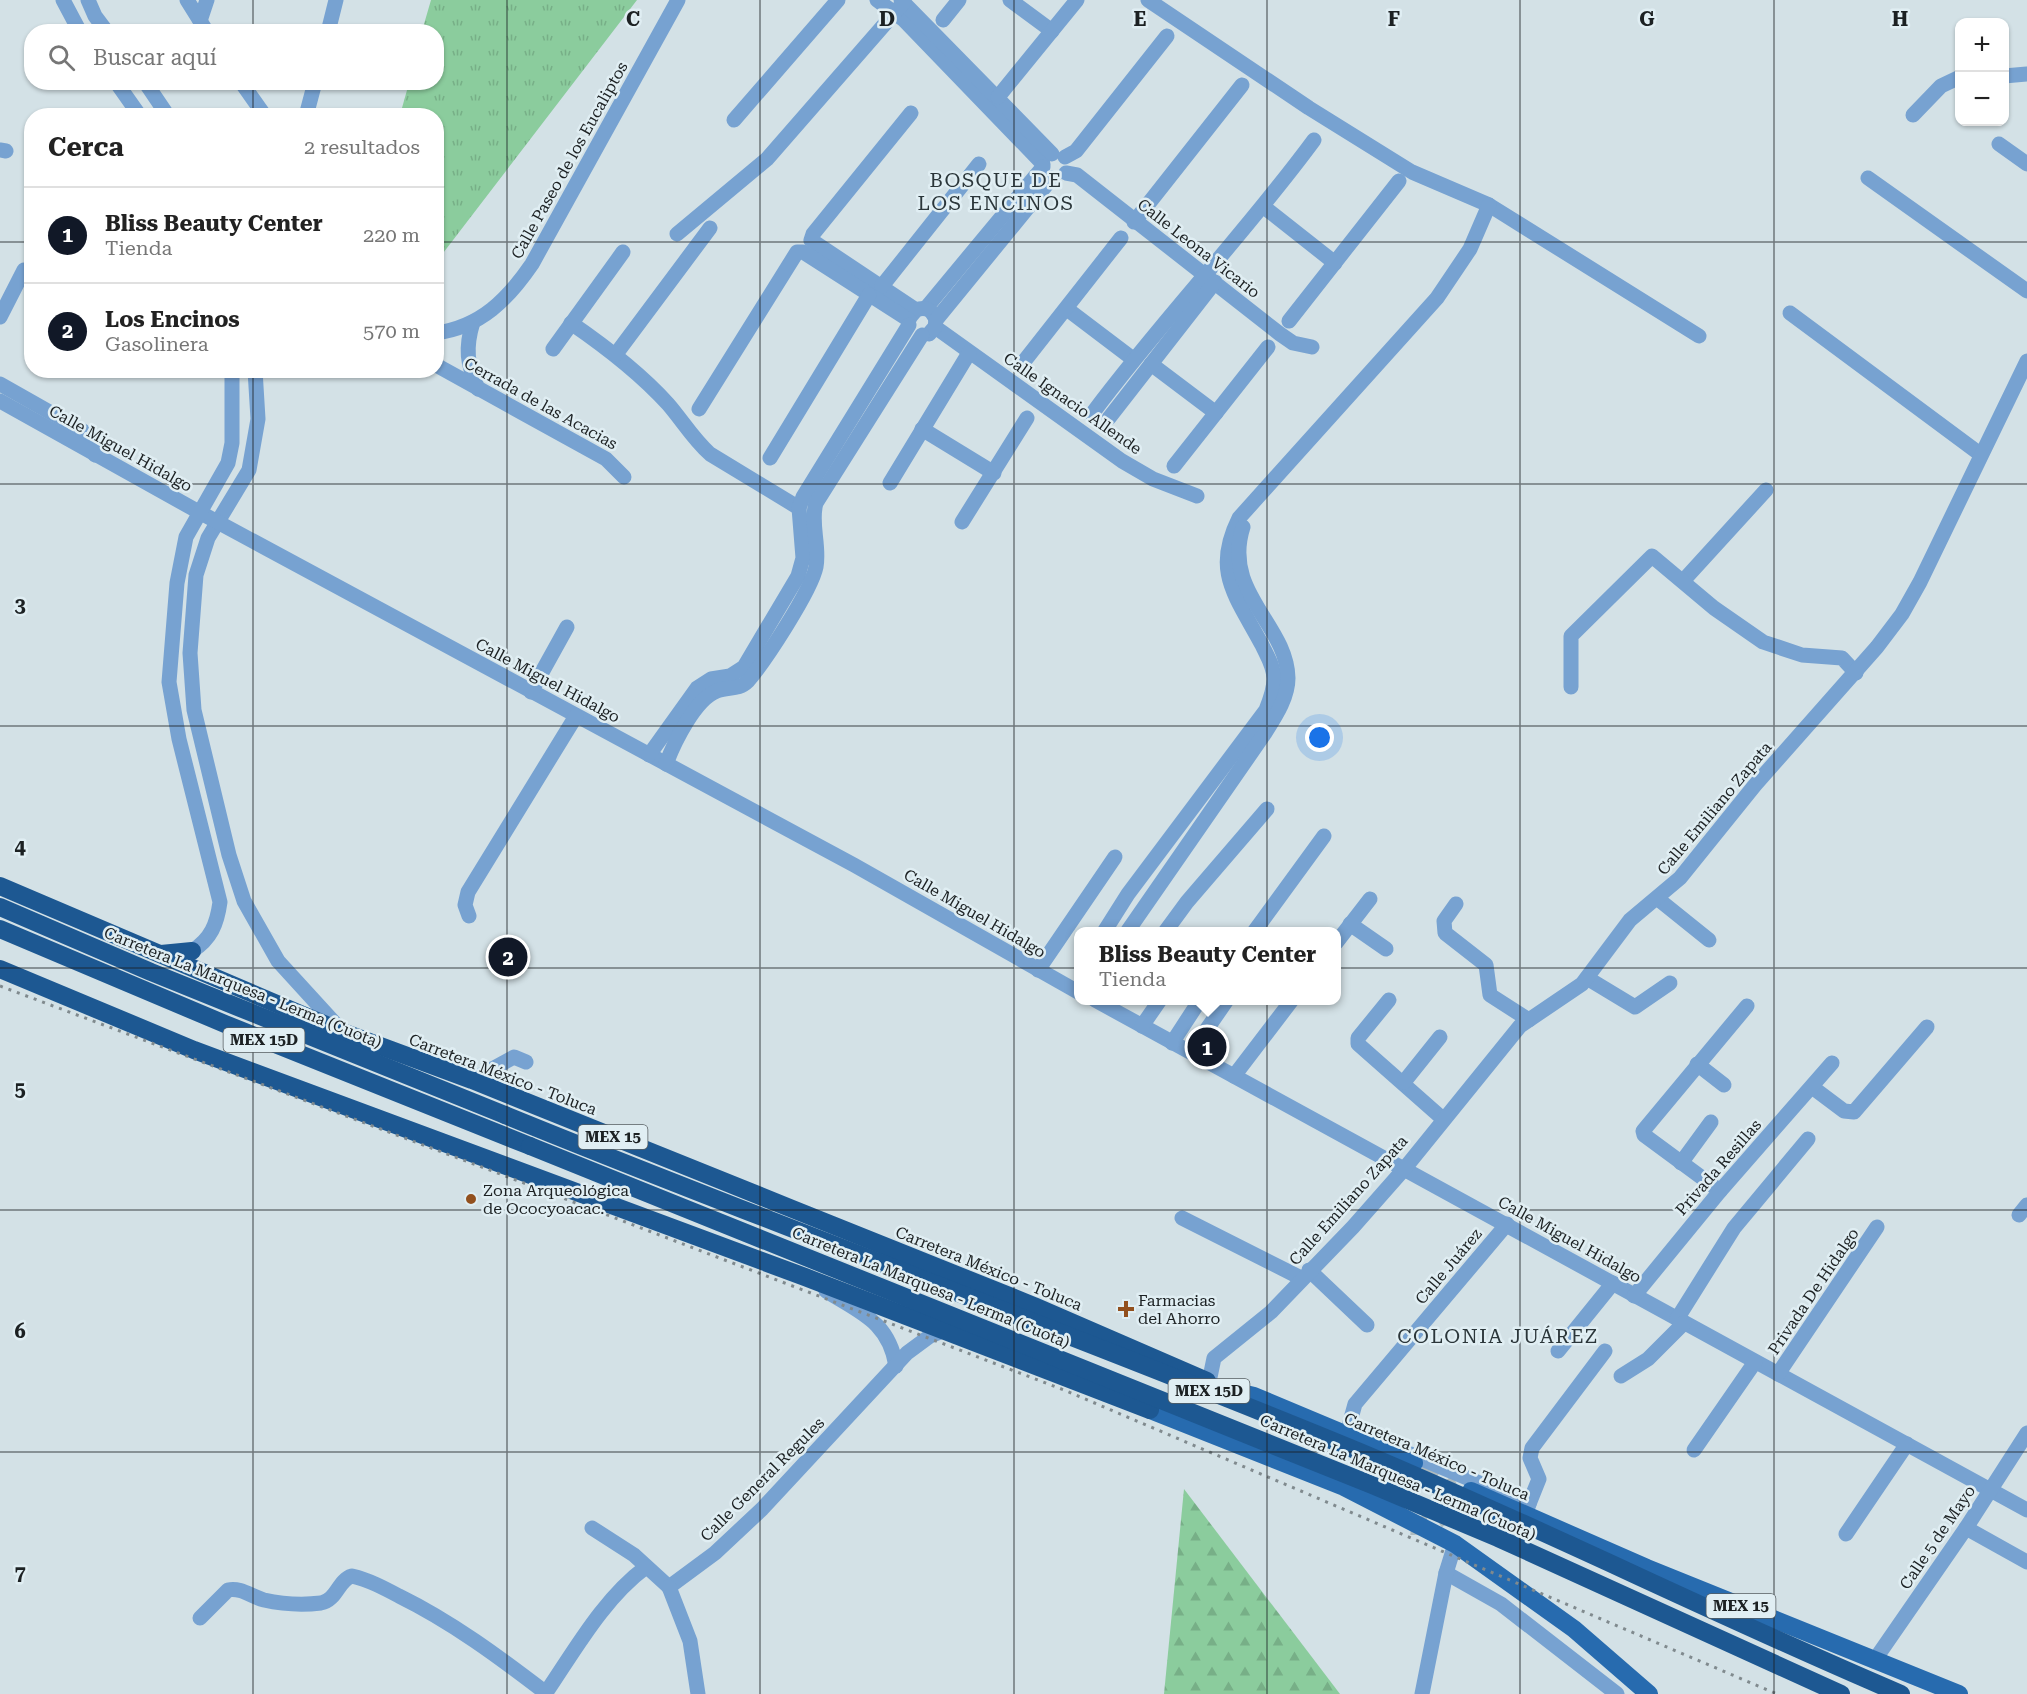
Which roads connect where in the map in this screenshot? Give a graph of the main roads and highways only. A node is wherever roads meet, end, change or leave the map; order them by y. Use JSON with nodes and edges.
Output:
{"nodes":[{"id":1,"x":0,"y":886,"type":"edge"},
{"id":2,"x":0,"y":907,"type":"edge"},
{"id":3,"x":0,"y":929,"type":"edge"},
{"id":4,"x":0,"y":941,"type":"edge"},
{"id":5,"x":192,"y":951,"type":"road end"},
{"id":6,"x":159,"y":954,"type":"junction"},
{"id":7,"x":0,"y":969,"type":"edge"},
{"id":8,"x":0,"y":974,"type":"edge"},
{"id":9,"x":28,"y":982,"type":"junction"},
{"id":10,"x":225,"y":1024,"type":"junction"},
{"id":11,"x":1217,"y":1386,"type":"junction"},
{"id":12,"x":1150,"y":1410,"type":"junction"},
{"id":13,"x":1414,"y":1463,"type":"tunnel mouth"},
{"id":14,"x":1387,"y":1518,"type":"dead end"},
{"id":15,"x":1649,"y":1694,"type":"edge"},
{"id":16,"x":1841,"y":1694,"type":"edge"},
{"id":17,"x":1901,"y":1694,"type":"edge"},
{"id":18,"x":1959,"y":1694,"type":"edge"}],
"edges":[{"from":1,"to":6,"type":"highway","name":"Carretera México - Toluca","number":"MEX 15"},
{"from":2,"to":17,"type":"highway","name":"Carretera La Marquesa - Lerma (Cuota)","number":"MEX 15D","bridge":true},
{"from":3,"to":10,"type":"highway","name":"Carretera La Marquesa - Lerma (Cuota)","number":"MEX 15D"},
{"from":4,"to":10,"type":"highway"},
{"from":5,"to":6,"type":"highway"},
{"from":6,"to":11,"type":"highway","name":"Carretera México - Toluca","number":"MEX 15"},
{"from":7,"to":9,"type":"highway"},
{"from":8,"to":9,"type":"main road"},
{"from":9,"to":12,"type":"highway"},
{"from":10,"to":16,"type":"highway","name":"Carretera La Marquesa - Lerma (Cuota)","number":"MEX 15D","bridge":true},
{"from":11,"to":13,"type":"main road"},
{"from":11,"to":18,"type":"main road","name":"Carretera México - Toluca","number":"MEX 15"},
{"from":12,"to":14,"type":"main road"},
{"from":12,"to":15,"type":"main road"}]}
